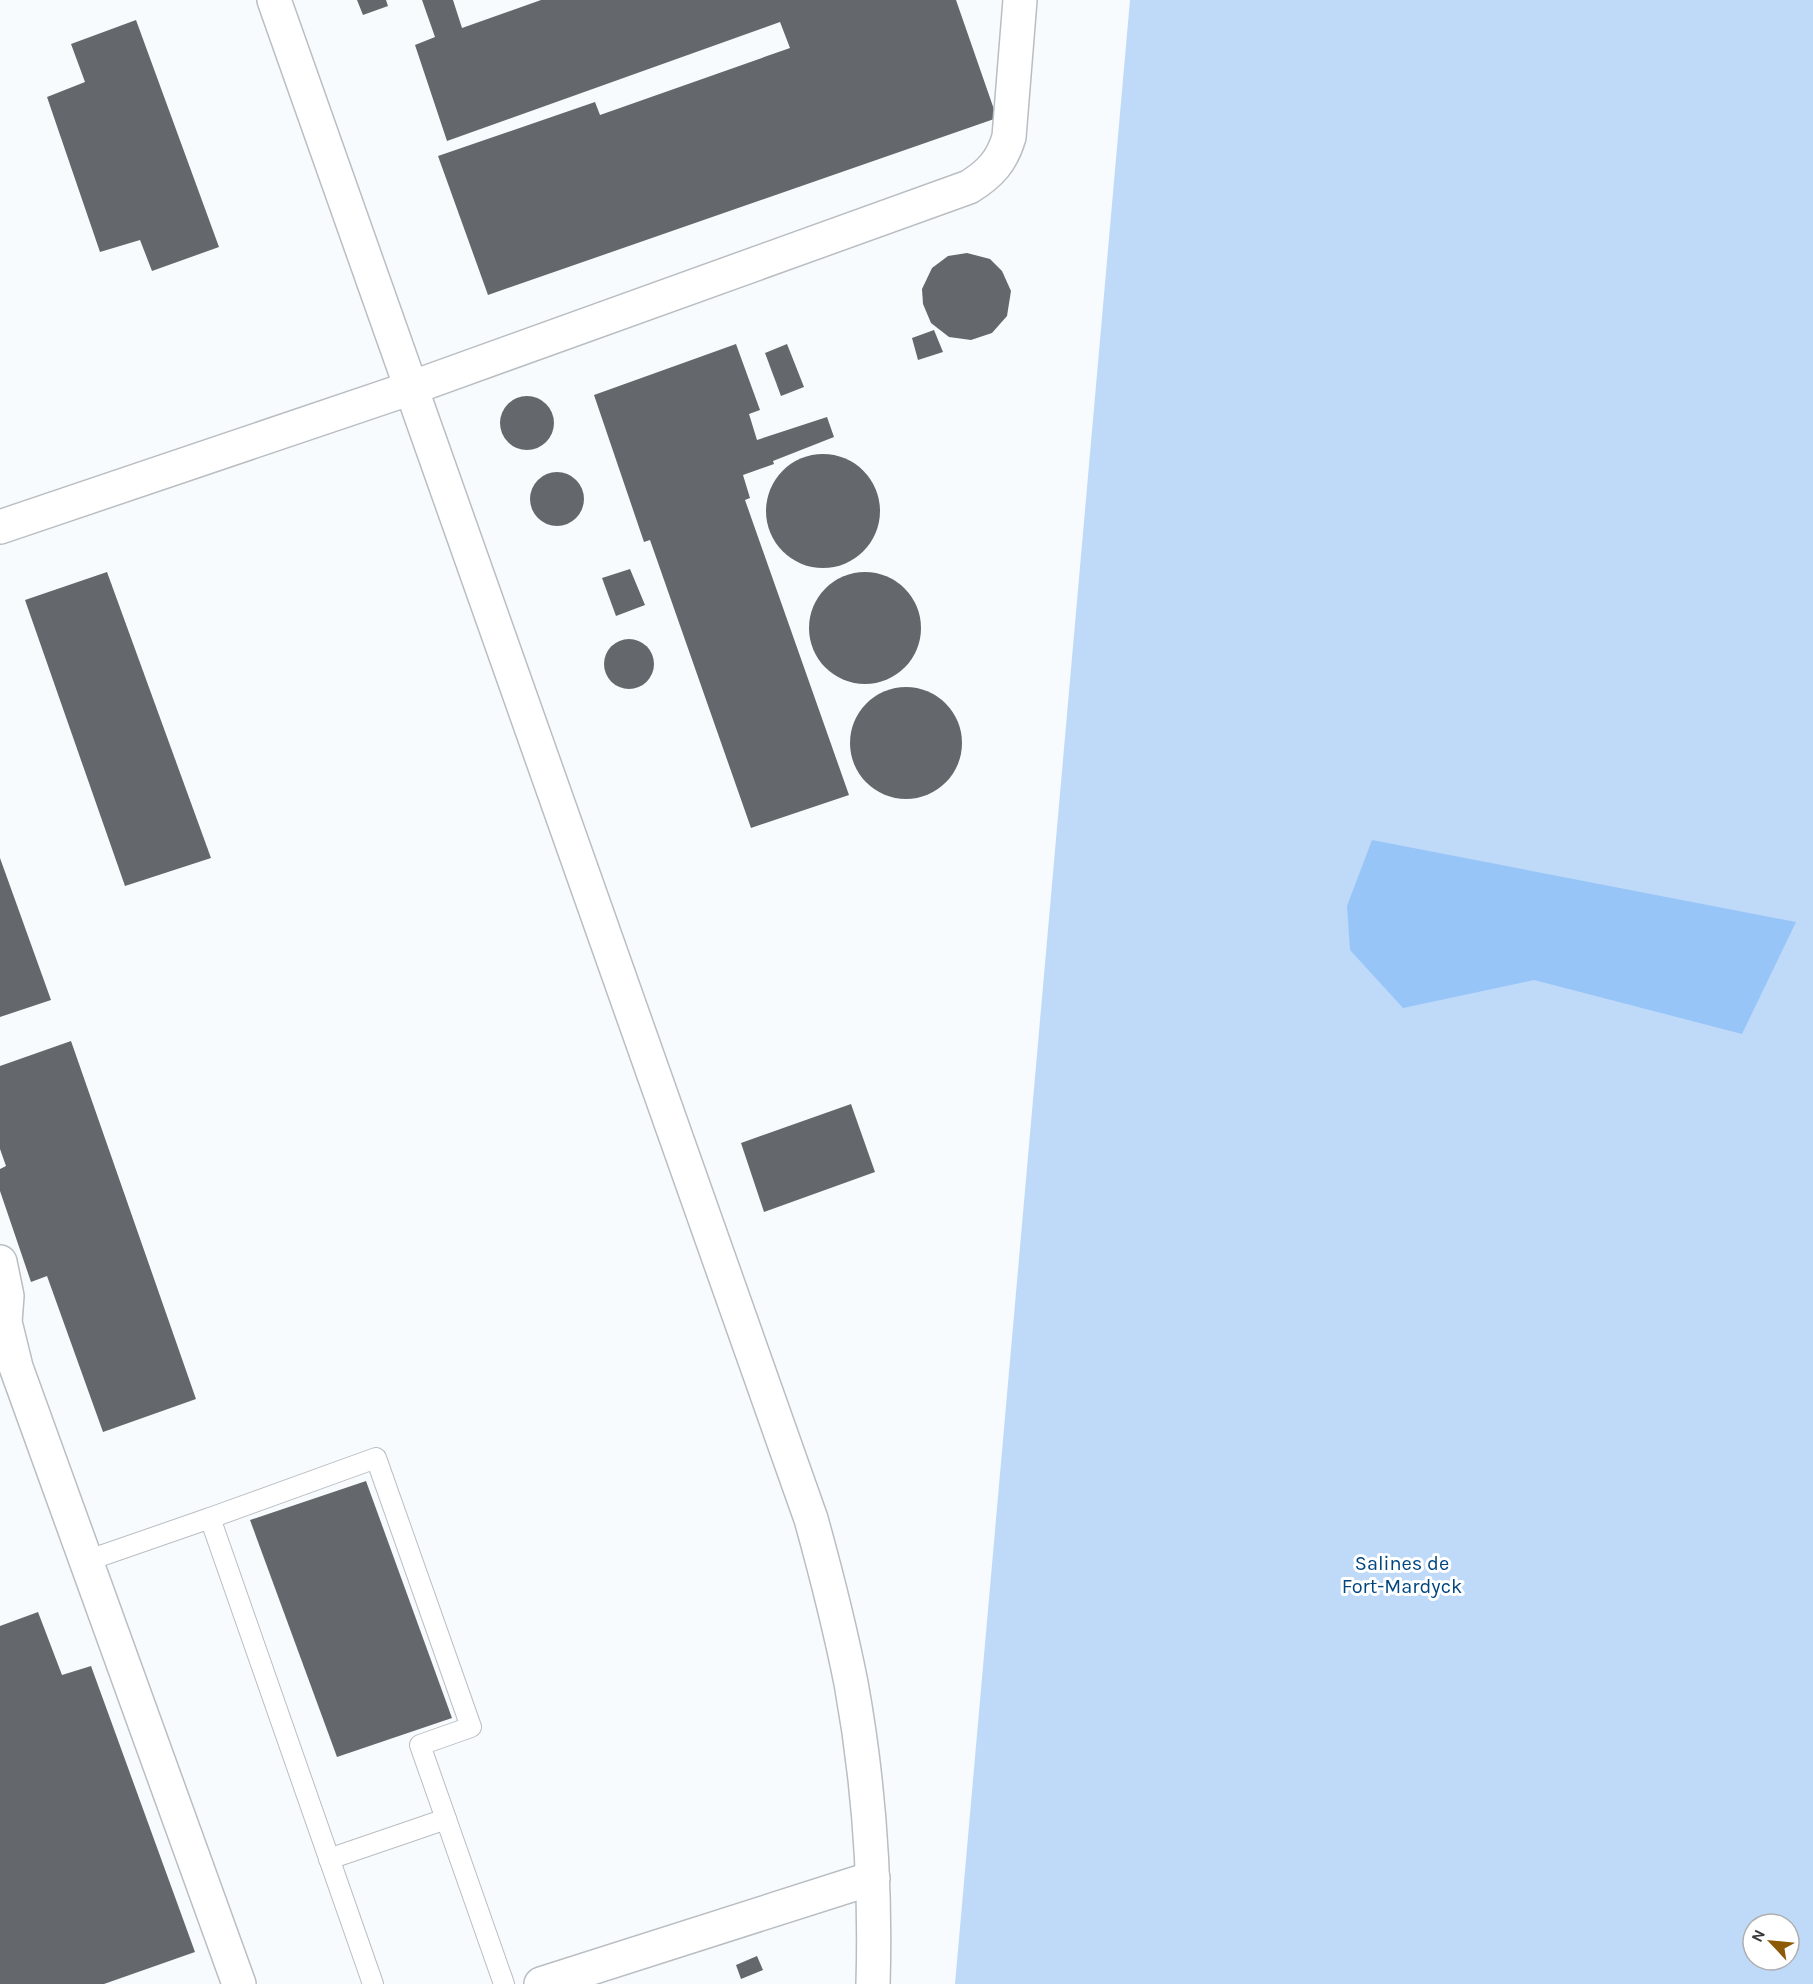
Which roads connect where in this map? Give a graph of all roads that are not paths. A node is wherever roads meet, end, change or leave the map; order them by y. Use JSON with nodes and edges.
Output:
{"nodes":[{"id":1,"x":274,"y":0,"type":"edge"},
{"id":2,"x":1020,"y":0,"type":"edge"},
{"id":3,"x":411,"y":388,"type":"junction"},
{"id":4,"x":0,"y":527,"type":"edge"},
{"id":5,"x":0,"y":1262,"type":"edge"},
{"id":6,"x":210,"y":1518,"type":"junction"},
{"id":7,"x":86,"y":1562,"type":"junction"},
{"id":8,"x":446,"y":1819,"type":"junction"},
{"id":9,"x":330,"y":1859,"type":"junction"},
{"id":10,"x":873,"y":1878,"type":"junction"},
{"id":11,"x":238,"y":1984,"type":"edge"},
{"id":12,"x":373,"y":1984,"type":"edge"},
{"id":13,"x":504,"y":1984,"type":"edge"},
{"id":14,"x":540,"y":1984,"type":"edge"},
{"id":15,"x":873,"y":1984,"type":"edge"}],
"edges":[{"from":1,"to":3,"type":"street"},
{"from":2,"to":3,"type":"street"},
{"from":3,"to":4,"type":"street"},
{"from":3,"to":10,"type":"street"},
{"from":5,"to":7,"type":"street"},
{"from":6,"to":7,"type":"lane"},
{"from":6,"to":8,"type":"lane"},
{"from":6,"to":9,"type":"lane"},
{"from":7,"to":11,"type":"street"},
{"from":8,"to":9,"type":"lane"},
{"from":8,"to":13,"type":"lane"},
{"from":9,"to":12,"type":"lane"},
{"from":10,"to":14,"type":"street"},
{"from":10,"to":15,"type":"street"}]}
